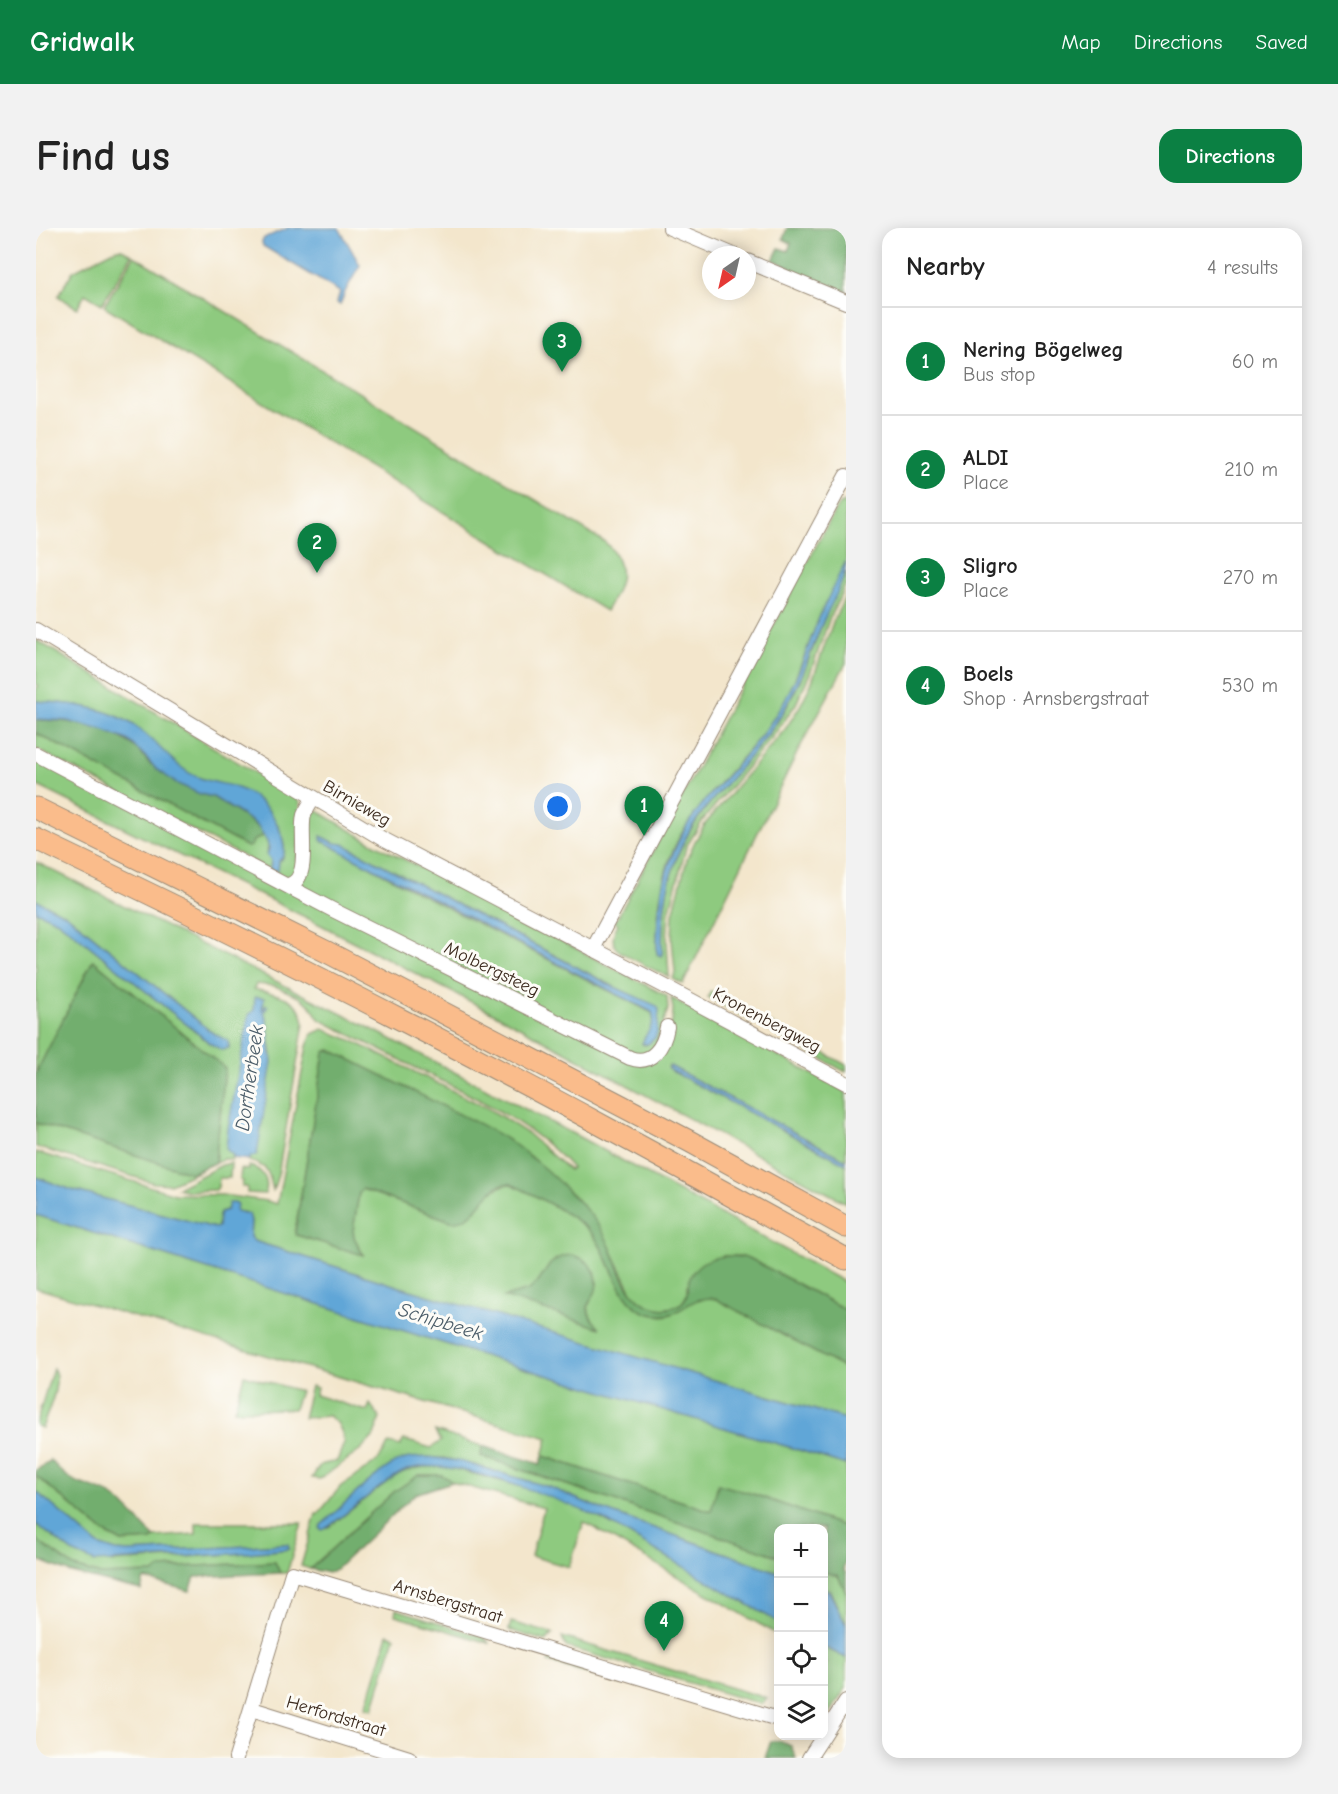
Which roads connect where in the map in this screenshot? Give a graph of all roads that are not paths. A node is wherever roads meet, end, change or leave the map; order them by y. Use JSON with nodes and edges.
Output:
{"nodes":[{"id":1,"x":670,"y":228,"type":"edge"},
{"id":2,"x":713,"y":246,"type":"edge"},
{"id":3,"x":756,"y":265,"type":"edge"},
{"id":4,"x":846,"y":302,"type":"edge"},
{"id":5,"x":846,"y":476,"type":"edge"},
{"id":6,"x":36,"y":630,"type":"edge"},
{"id":7,"x":36,"y":754,"type":"edge"},
{"id":8,"x":313,"y":799,"type":"junction"},
{"id":9,"x":36,"y":808,"type":"edge"},
{"id":10,"x":36,"y":838,"type":"edge"},
{"id":11,"x":288,"y":885,"type":"junction"},
{"id":12,"x":593,"y":949,"type":"junction"},
{"id":13,"x":670,"y":989,"type":"joint"},
{"id":14,"x":667,"y":1027,"type":"dead end"},
{"id":15,"x":846,"y":1083,"type":"edge"},
{"id":16,"x":846,"y":1227,"type":"edge"},
{"id":17,"x":846,"y":1259,"type":"edge"},
{"id":18,"x":846,"y":1701,"type":"edge"},
{"id":19,"x":252,"y":1709,"type":"junction"},
{"id":20,"x":774,"y":1718,"type":"edge"},
{"id":21,"x":828,"y":1722,"type":"edge"},
{"id":22,"x":814,"y":1740,"type":"edge"},
{"id":23,"x":236,"y":1758,"type":"edge"},
{"id":24,"x":409,"y":1758,"type":"edge"},
{"id":25,"x":809,"y":1758,"type":"edge"}],
"edges":[{"from":1,"to":2,"type":"street"},
{"from":3,"to":4,"type":"street"},
{"from":5,"to":12,"type":"street"},
{"from":6,"to":8,"type":"street","name":"Birnieweg"},
{"from":7,"to":11,"type":"street","name":"Molbergsteeg"},
{"from":8,"to":11,"type":"street"},
{"from":8,"to":12,"type":"street","name":"Birnieweg"},
{"from":9,"to":16,"type":"highway"},
{"from":10,"to":17,"type":"highway"},
{"from":11,"to":14,"type":"street","name":"Molbergsteeg"},
{"from":12,"to":13,"type":"street","name":"Birnieweg"},
{"from":13,"to":15,"type":"street","name":"Kronenbergweg"},
{"from":18,"to":21,"type":"street"},
{"from":19,"to":20,"type":"street","name":"Arnsbergstraat"},
{"from":19,"to":23,"type":"street","name":"Arnsbergstraat"},
{"from":19,"to":24,"type":"street","name":"Herfordstraat"},
{"from":22,"to":25,"type":"street"}]}
